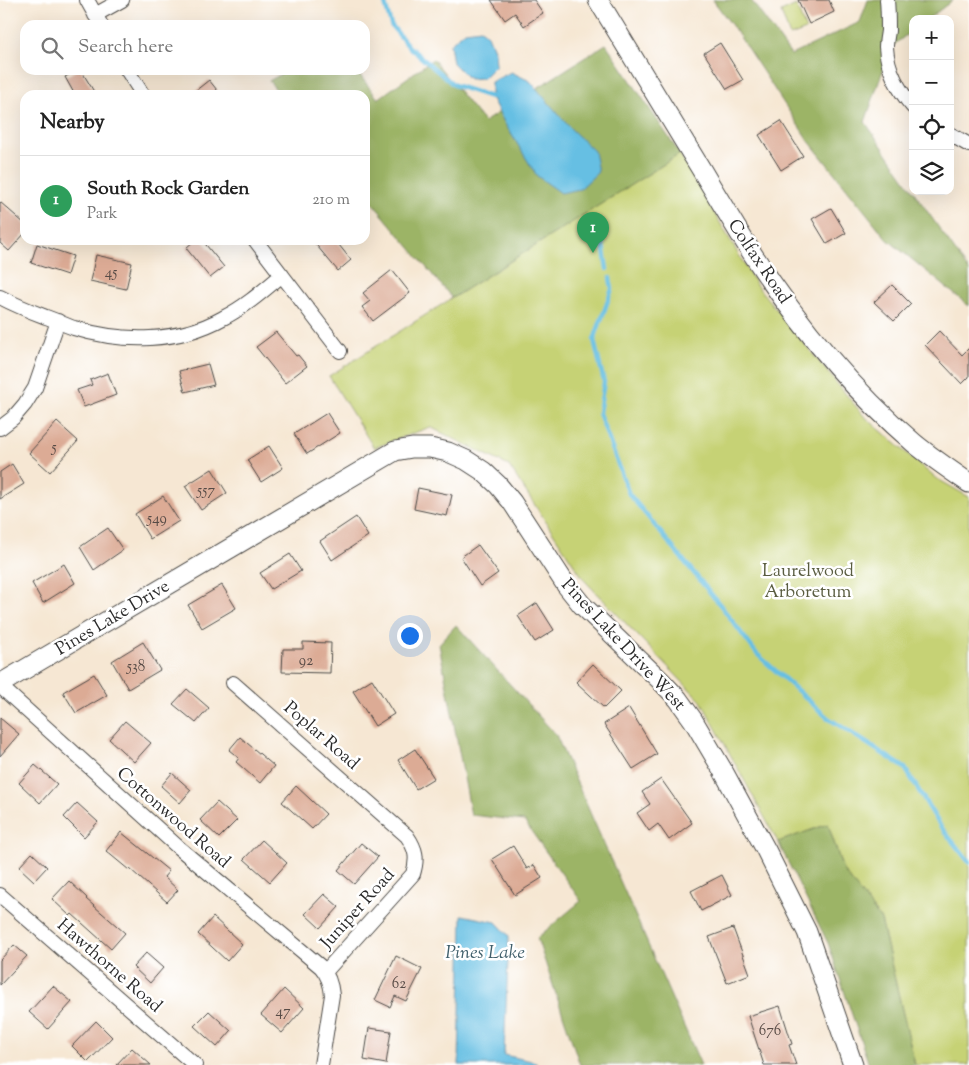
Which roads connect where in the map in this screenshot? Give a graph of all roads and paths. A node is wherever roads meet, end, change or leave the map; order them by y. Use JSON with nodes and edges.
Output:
{"nodes":[{"id":1,"x":86,"y":0,"type":"edge"},
{"id":2,"x":122,"y":0,"type":"edge"},
{"id":3,"x":598,"y":0,"type":"edge"},
{"id":4,"x":887,"y":0,"type":"edge"},
{"id":5,"x":98,"y":20,"type":"edge"},
{"id":6,"x":130,"y":75,"type":"edge"},
{"id":7,"x":140,"y":90,"type":"edge"},
{"id":8,"x":911,"y":105,"type":"edge"},
{"id":9,"x":954,"y":136,"type":"edge"},
{"id":10,"x":969,"y":145,"type":"edge"},
{"id":11,"x":259,"y":245,"type":"edge"},
{"id":12,"x":282,"y":275,"type":"junction"},
{"id":13,"x":0,"y":297,"type":"edge"},
{"id":14,"x":58,"y":322,"type":"junction"},
{"id":15,"x":340,"y":351,"type":"dead end"},
{"id":16,"x":0,"y":428,"type":"edge"},
{"id":17,"x":969,"y":483,"type":"edge"},
{"id":18,"x":225,"y":551,"type":"joint"},
{"id":19,"x":233,"y":683,"type":"dead end"},
{"id":20,"x":0,"y":685,"type":"edge"},
{"id":21,"x":385,"y":816,"type":"joint"},
{"id":22,"x":0,"y":894,"type":"edge"},
{"id":23,"x":325,"y":972,"type":"junction"},
{"id":24,"x":195,"y":1065,"type":"edge"},
{"id":25,"x":321,"y":1065,"type":"edge"},
{"id":26,"x":853,"y":1065,"type":"edge"}],
"edges":[{"from":1,"to":5,"type":"street"},
{"from":2,"to":5,"type":"street"},
{"from":3,"to":17,"type":"street","name":"Colfax Road"},
{"from":4,"to":8,"type":"street"},
{"from":6,"to":7,"type":"street"},
{"from":9,"to":10,"type":"street"},
{"from":11,"to":12,"type":"street"},
{"from":12,"to":14,"type":"street"},
{"from":12,"to":15,"type":"street"},
{"from":13,"to":14,"type":"street"},
{"from":14,"to":16,"type":"street"},
{"from":18,"to":20,"type":"street","name":"Pines Lake Drive"},
{"from":18,"to":26,"type":"street","name":"Pines Lake Drive West"},
{"from":19,"to":21,"type":"street","name":"Poplar Road"},
{"from":20,"to":23,"type":"street","name":"Cottonwood Road"},
{"from":21,"to":23,"type":"street","name":"Juniper Road"},
{"from":22,"to":24,"type":"street","name":"Hawthorne Road"},
{"from":23,"to":25,"type":"street","name":"Juniper Road"}]}
